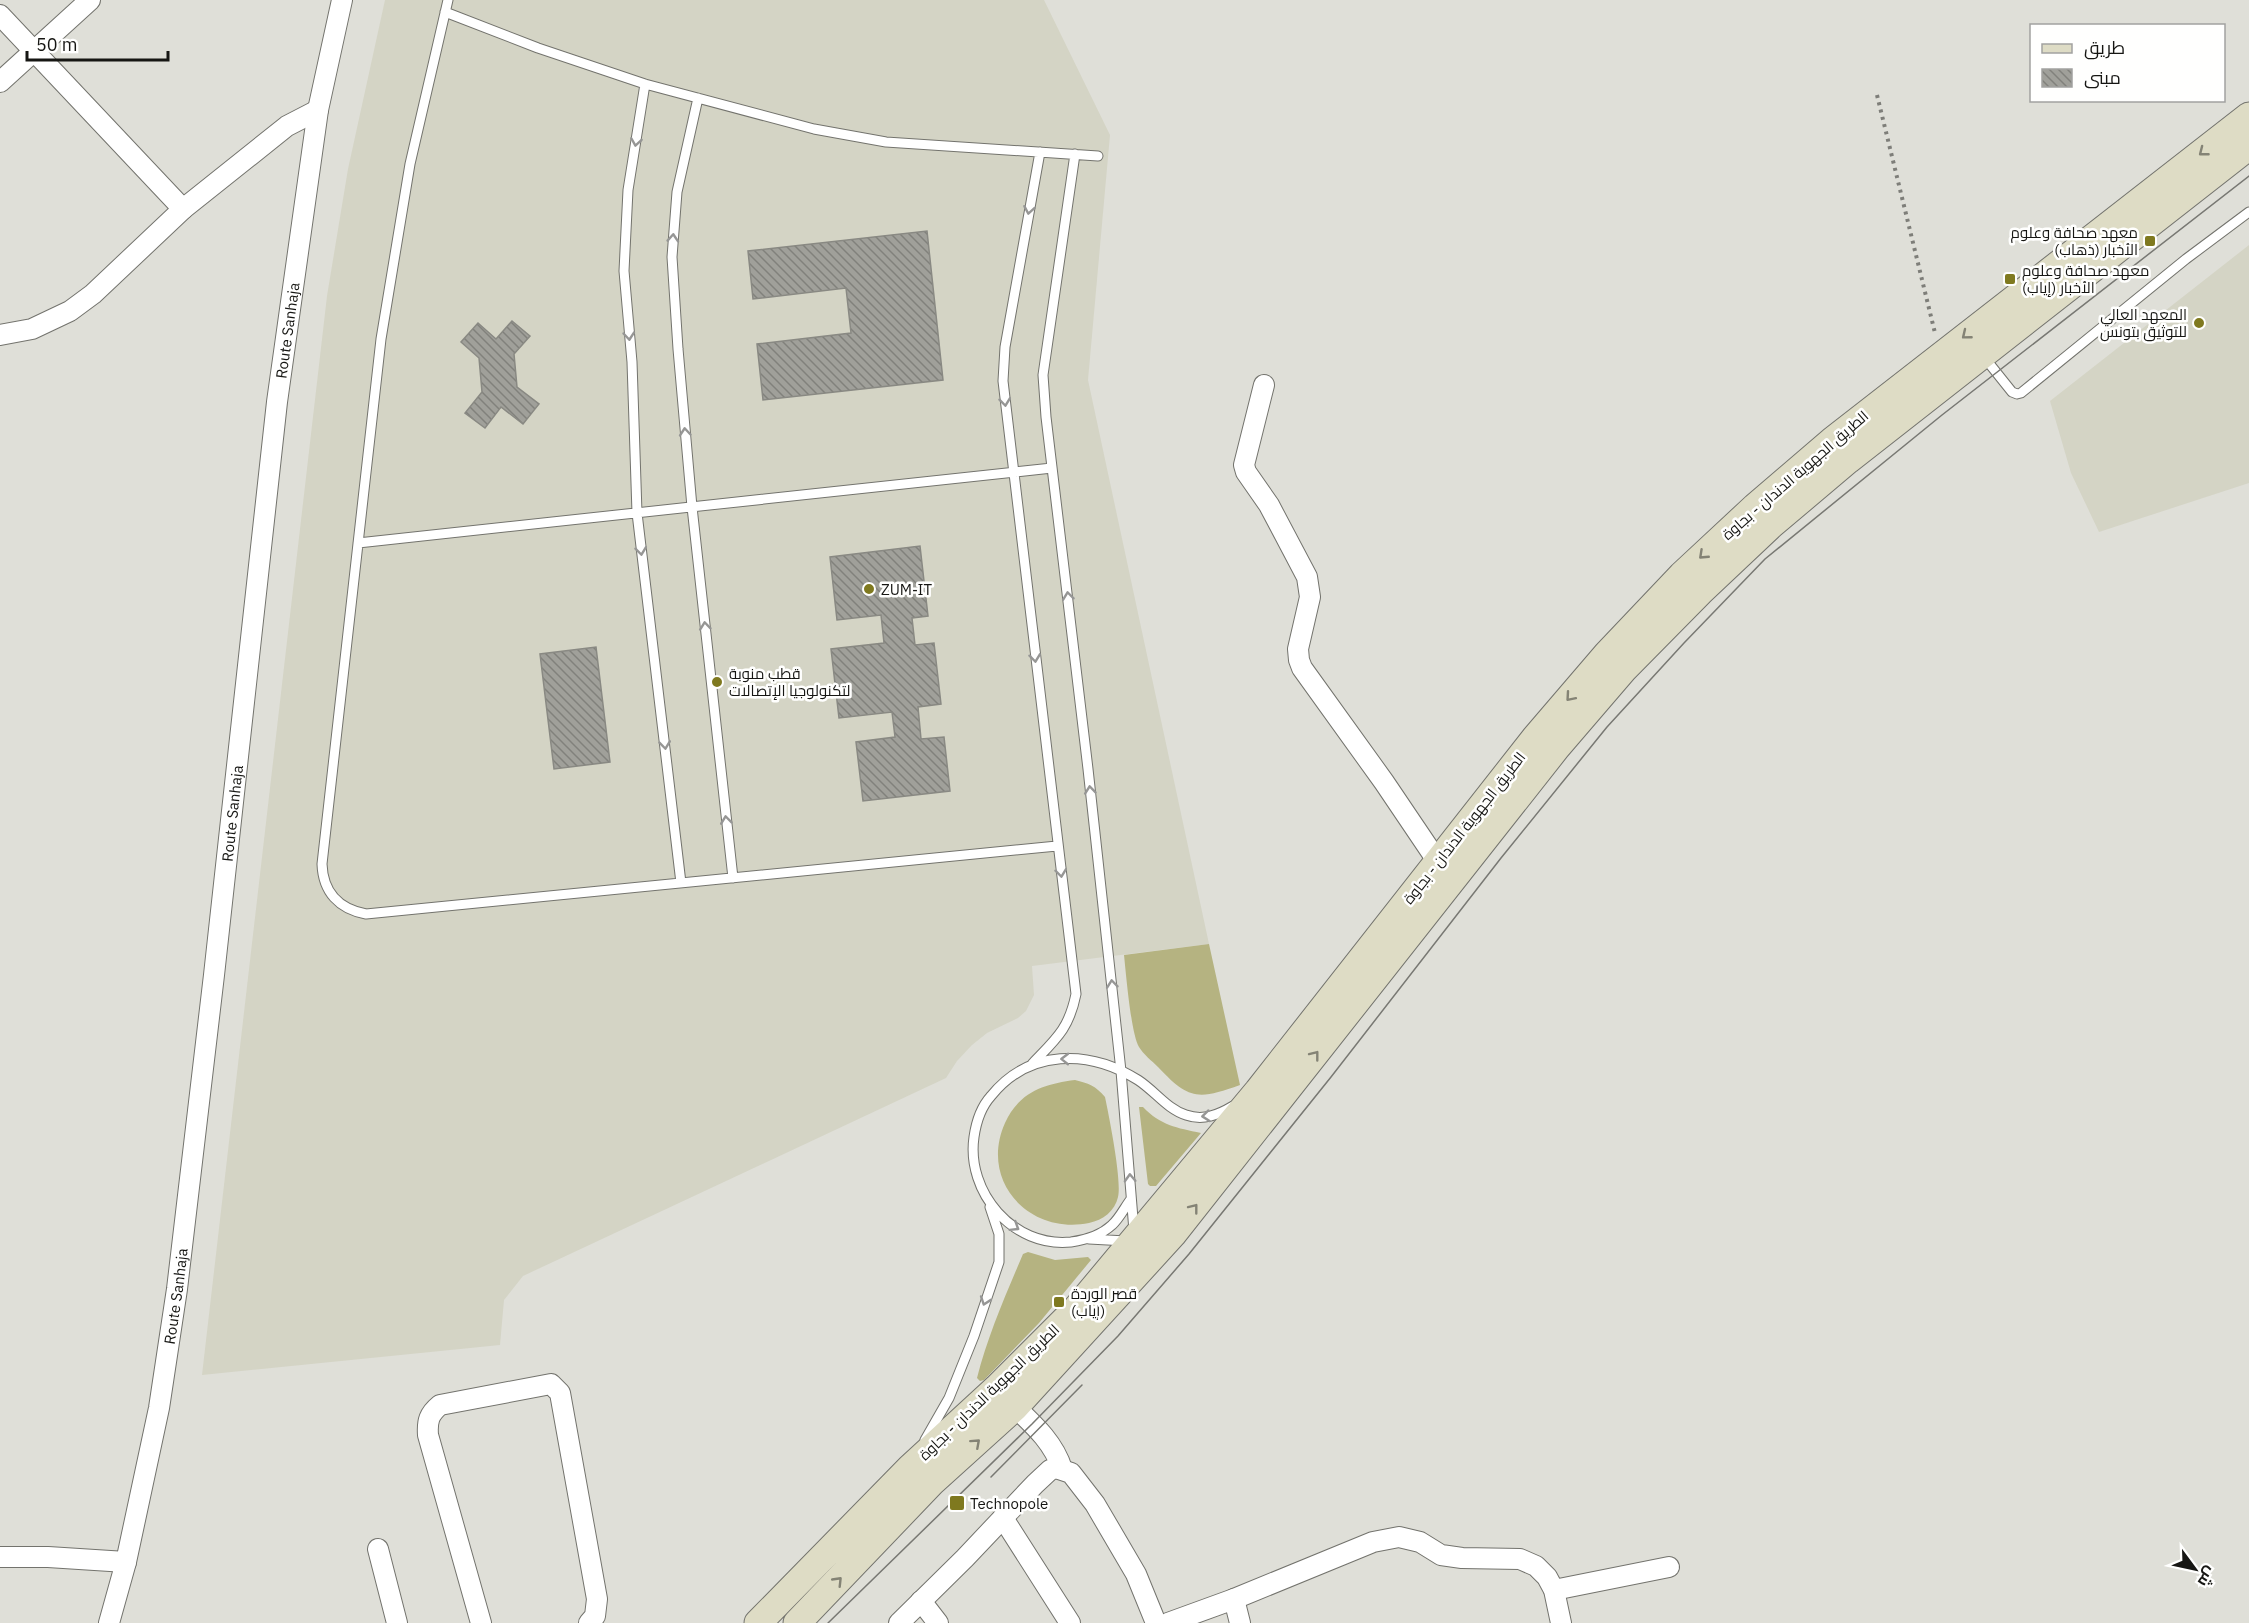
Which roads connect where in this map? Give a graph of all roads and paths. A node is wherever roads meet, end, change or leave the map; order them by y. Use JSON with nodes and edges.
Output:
{"nodes":[{"id":1,"x":90,"y":0,"type":"edge"},
{"id":2,"x":342,"y":0,"type":"edge"},
{"id":3,"x":448,"y":0,"type":"edge"},
{"id":4,"x":445,"y":12,"type":"junction"},
{"id":5,"x":0,"y":15,"type":"edge"},
{"id":6,"x":33,"y":50,"type":"junction"},
{"id":7,"x":0,"y":82,"type":"edge"},
{"id":8,"x":645,"y":84,"type":"junction"},
{"id":9,"x":1877,"y":95,"type":"dead end"},
{"id":10,"x":698,"y":98,"type":"junction"},
{"id":11,"x":318,"y":110,"type":"junction"},
{"id":12,"x":2249,"y":116,"type":"edge"},
{"id":13,"x":2249,"y":146,"type":"edge"},
{"id":14,"x":1040,"y":152,"type":"junction"},
{"id":15,"x":1076,"y":154,"type":"junction"},
{"id":16,"x":1098,"y":156,"type":"dead end"},
{"id":17,"x":183,"y":209,"type":"junction"},
{"id":18,"x":2249,"y":212,"type":"edge"},
{"id":19,"x":1990,"y":316,"type":"junction"},
{"id":20,"x":0,"y":335,"type":"edge"},
{"id":21,"x":2005,"y":339,"type":"junction"},
{"id":22,"x":1940,"y":356,"type":"junction"},
{"id":23,"x":1984,"y":356,"type":"junction"},
{"id":24,"x":1264,"y":385,"type":"dead end"},
{"id":25,"x":1052,"y":468,"type":"junction"},
{"id":26,"x":1013,"y":472,"type":"junction"},
{"id":27,"x":692,"y":507,"type":"junction"},
{"id":28,"x":637,"y":513,"type":"junction"},
{"id":29,"x":358,"y":543,"type":"junction"},
{"id":30,"x":1057,"y":846,"type":"junction"},
{"id":31,"x":1438,"y":862,"type":"junction"},
{"id":32,"x":733,"y":878,"type":"junction"},
{"id":33,"x":681,"y":883,"type":"junction"},
{"id":34,"x":1032,"y":1064,"type":"junction"},
{"id":35,"x":1121,"y":1071,"type":"junction"},
{"id":36,"x":1258,"y":1091,"type":"junction"},
{"id":37,"x":1131,"y":1199,"type":"junction"},
{"id":38,"x":989,"y":1204,"type":"junction"},
{"id":39,"x":1089,"y":1239,"type":"junction"},
{"id":40,"x":1145,"y":1247,"type":"junction"},
{"id":41,"x":1118,"y":1296,"type":"junction"},
{"id":42,"x":997,"y":1388,"type":"junction"},
{"id":43,"x":1015,"y":1407,"type":"junction"},
{"id":44,"x":910,"y":1468,"type":"junction"},
{"id":45,"x":1062,"y":1469,"type":"junction"},
{"id":46,"x":1003,"y":1518,"type":"junction"},
{"id":47,"x":378,"y":1549,"type":"dead end"},
{"id":48,"x":0,"y":1557,"type":"edge"},
{"id":49,"x":126,"y":1562,"type":"junction"},
{"id":50,"x":1669,"y":1567,"type":"dead end"},
{"id":51,"x":1554,"y":1590,"type":"junction"},
{"id":52,"x":1234,"y":1599,"type":"junction"},
{"id":53,"x":921,"y":1601,"type":"junction"},
{"id":54,"x":764,"y":1619,"type":"edge"},
{"id":55,"x":109,"y":1623,"type":"edge"},
{"id":56,"x":397,"y":1623,"type":"edge"},
{"id":57,"x":481,"y":1623,"type":"edge"},
{"id":58,"x":589,"y":1623,"type":"edge"},
{"id":59,"x":797,"y":1623,"type":"edge"},
{"id":60,"x":898,"y":1623,"type":"edge"},
{"id":61,"x":938,"y":1623,"type":"edge"},
{"id":62,"x":1070,"y":1623,"type":"edge"},
{"id":63,"x":1156,"y":1623,"type":"edge"},
{"id":64,"x":1168,"y":1623,"type":"edge"},
{"id":65,"x":1240,"y":1623,"type":"edge"},
{"id":66,"x":1561,"y":1623,"type":"edge"}],
"edges":[{"from":1,"to":6,"type":"street"},
{"from":2,"to":11,"type":"street","name":"Route Sanhaja"},
{"from":3,"to":4,"type":"lane"},
{"from":4,"to":8,"type":"lane"},
{"from":4,"to":29,"type":"lane"},
{"from":5,"to":6,"type":"street"},
{"from":6,"to":7,"type":"street"},
{"from":6,"to":17,"type":"street"},
{"from":8,"to":10,"type":"lane"},
{"from":8,"to":28,"type":"lane","one_way":true},
{"from":9,"to":22,"type":"path"},
{"from":10,"to":14,"type":"lane"},
{"from":27,"to":10,"type":"lane","one_way":true},
{"from":11,"to":17,"type":"street"},
{"from":11,"to":49,"type":"street","name":"Route Sanhaja"},
{"from":12,"to":19,"type":"main road","name":"الطريق الجهوية الدندان - بجاوة","one_way":true},
{"from":13,"to":21,"type":"main road","name":"الطريق الجهوية الدندان - بجاوة"},
{"from":14,"to":15,"type":"lane"},
{"from":14,"to":26,"type":"lane","one_way":true},
{"from":15,"to":16,"type":"lane"},
{"from":15,"to":25,"type":"lane"},
{"from":17,"to":20,"type":"street"},
{"from":18,"to":23,"type":"lane"},
{"from":19,"to":21,"type":"main road"},
{"from":19,"to":22,"type":"main road","name":"الطريق الجهوية الدندان - بجاوة","one_way":true},
{"from":21,"to":23,"type":"main road","name":"الطريق الجهوية الدندان - بجاوة"},
{"from":22,"to":31,"type":"main road","name":"الطريق الجهوية الدندان - بجاوة","one_way":true},
{"from":40,"to":23,"type":"main road","name":"الطريق الجهوية الدندان - بجاوة","one_way":true},
{"from":24,"to":31,"type":"street"},
{"from":25,"to":26,"type":"lane"},
{"from":35,"to":25,"type":"lane","one_way":true},
{"from":26,"to":27,"type":"lane"},
{"from":26,"to":30,"type":"lane","one_way":true},
{"from":27,"to":28,"type":"lane"},
{"from":32,"to":27,"type":"lane","one_way":true},
{"from":28,"to":29,"type":"lane"},
{"from":28,"to":33,"type":"lane","one_way":true},
{"from":29,"to":33,"type":"lane"},
{"from":30,"to":32,"type":"lane"},
{"from":30,"to":34,"type":"lane","one_way":true},
{"from":31,"to":36,"type":"main road","name":"الطريق الجهوية الدندان - بجاوة"},
{"from":32,"to":33,"type":"lane"},
{"from":35,"to":34,"type":"lane","one_way":true},
{"from":34,"to":38,"type":"lane"},
{"from":36,"to":35,"type":"lane","one_way":true},
{"from":37,"to":35,"type":"lane","one_way":true},
{"from":36,"to":40,"type":"main road","name":"الطريق الجهوية الدندان - بجاوة"},
{"from":37,"to":39,"type":"lane"},
{"from":37,"to":40,"type":"lane"},
{"from":38,"to":39,"type":"lane","one_way":true},
{"from":38,"to":44,"type":"lane","one_way":true},
{"from":39,"to":40,"type":"lane"},
{"from":40,"to":41,"type":"main road","name":"الطريق الجهوية الدندان - بجاوة"},
{"from":40,"to":41,"type":"lane"},
{"from":40,"to":42,"type":"main road","name":"الطريق الجهوية الدندان - بجاوة"},
{"from":41,"to":43,"type":"main road","name":"الطريق الجهوية الدندان - بجاوة"},
{"from":42,"to":43,"type":"main road"},
{"from":42,"to":44,"type":"main road","name":"الطريق الجهوية الدندان - بجاوة"},
{"from":43,"to":45,"type":"street"},
{"from":59,"to":43,"type":"main road","name":"الطريق الجهوية الدندان - بجاوة","one_way":true},
{"from":44,"to":54,"type":"main road","name":"الطريق الجهوية الدندان - بجاوة"},
{"from":45,"to":46,"type":"street"},
{"from":45,"to":63,"type":"street"},
{"from":46,"to":53,"type":"street"},
{"from":46,"to":62,"type":"street"},
{"from":47,"to":56,"type":"street"},
{"from":48,"to":49,"type":"street"},
{"from":49,"to":55,"type":"street","name":"Route Sanhaja"},
{"from":50,"to":51,"type":"street"},
{"from":51,"to":52,"type":"street"},
{"from":51,"to":66,"type":"street"},
{"from":52,"to":64,"type":"street"},
{"from":52,"to":65,"type":"street"},
{"from":53,"to":60,"type":"street"},
{"from":53,"to":61,"type":"street"},
{"from":57,"to":58,"type":"street"}]}
